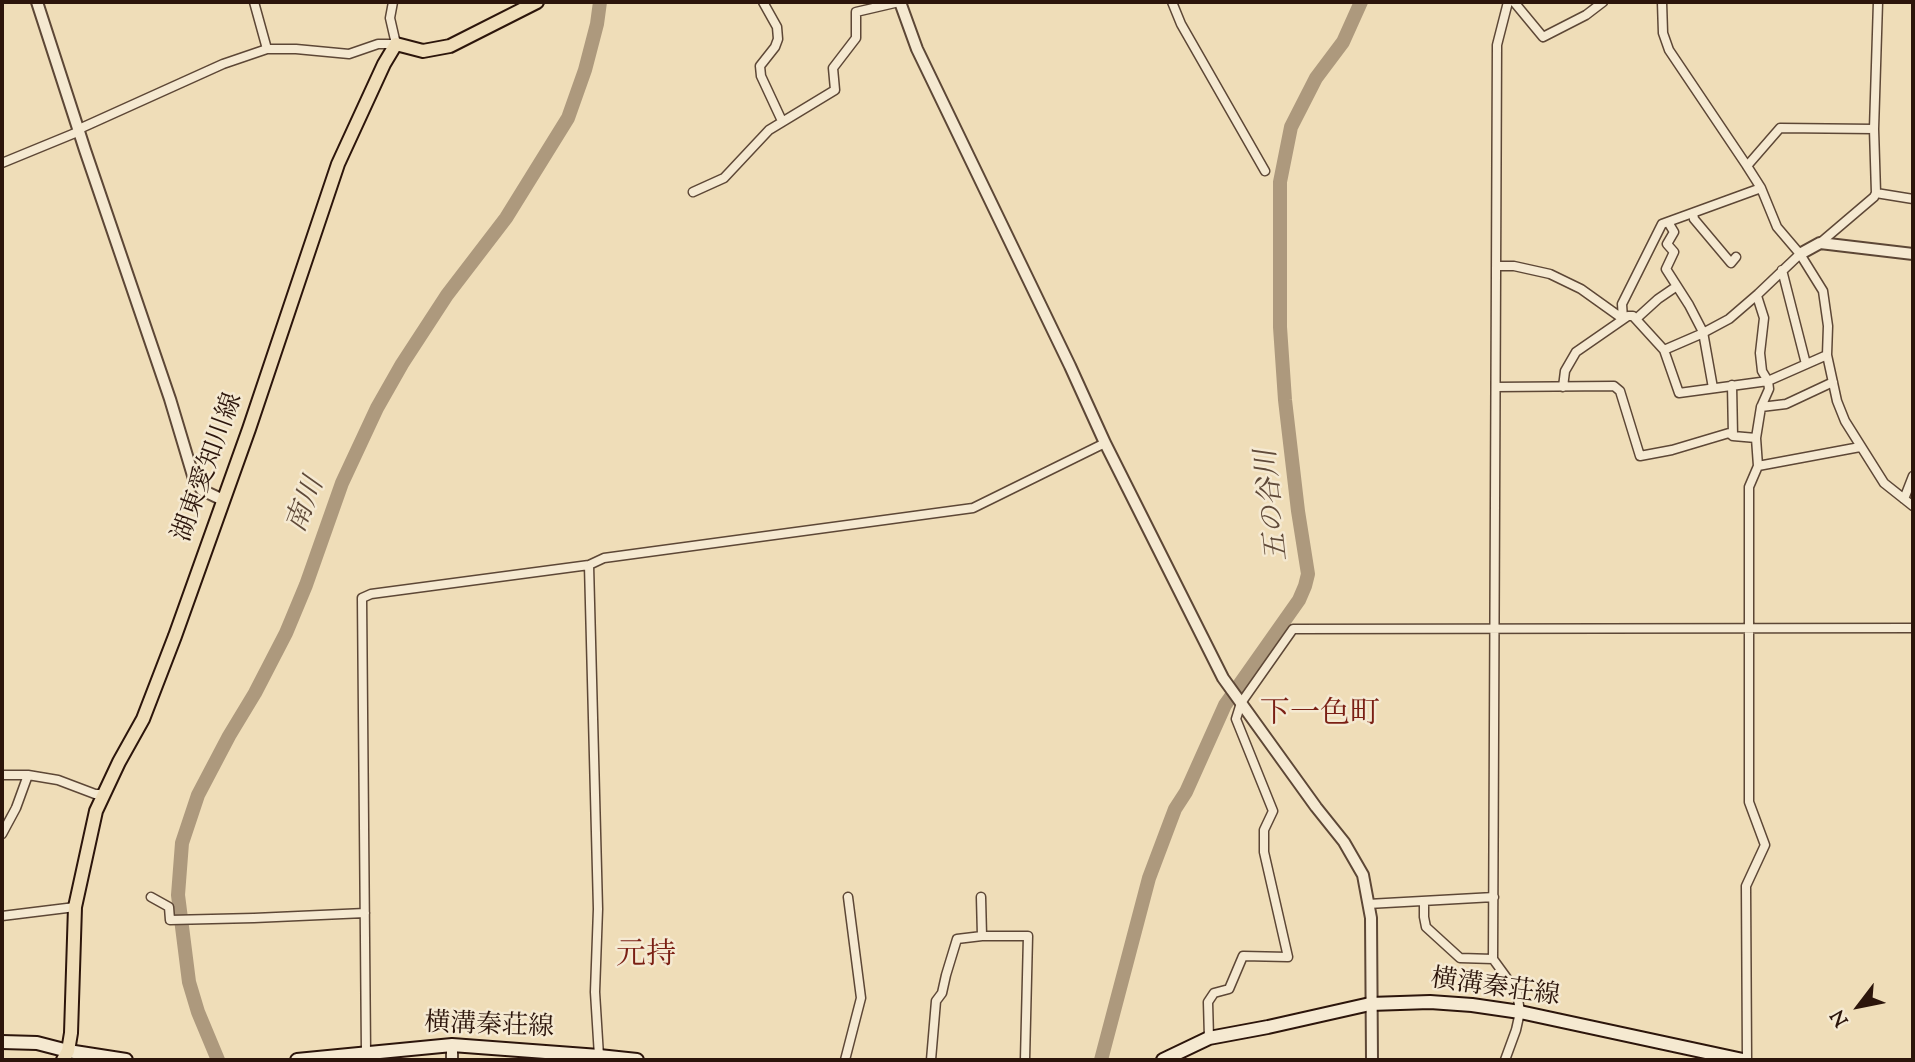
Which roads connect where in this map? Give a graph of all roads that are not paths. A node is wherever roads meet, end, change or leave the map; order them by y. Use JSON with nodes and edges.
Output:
{"nodes":[{"id":1,"x":37,"y":2,"type":"edge"},
{"id":2,"x":254,"y":2,"type":"edge"},
{"id":3,"x":393,"y":2,"type":"edge"},
{"id":4,"x":537,"y":2,"type":"edge"},
{"id":5,"x":763,"y":2,"type":"edge"},
{"id":6,"x":900,"y":2,"type":"edge"},
{"id":7,"x":1172,"y":2,"type":"edge"},
{"id":8,"x":1511,"y":2,"type":"edge"},
{"id":9,"x":1603,"y":2,"type":"edge"},
{"id":10,"x":1662,"y":2,"type":"edge"},
{"id":11,"x":1878,"y":2,"type":"edge"},
{"id":12,"x":396,"y":44,"type":"junction"},
{"id":13,"x":267,"y":49,"type":"junction"},
{"id":14,"x":782,"y":121,"type":"junction"},
{"id":15,"x":79,"y":130,"type":"junction"},
{"id":16,"x":1874,"y":130,"type":"junction"},
{"id":17,"x":2,"y":163,"type":"edge"},
{"id":18,"x":1748,"y":166,"type":"junction"},
{"id":19,"x":1265,"y":171,"type":"dead end"},
{"id":20,"x":1761,"y":188,"type":"junction"},
{"id":21,"x":693,"y":192,"type":"dead end"},
{"id":22,"x":1876,"y":193,"type":"junction"},
{"id":23,"x":1913,"y":199,"type":"edge"},
{"id":24,"x":1693,"y":213,"type":"junction"},
{"id":25,"x":1668,"y":222,"type":"junction"},
{"id":26,"x":1820,"y":243,"type":"junction"},
{"id":27,"x":1800,"y":254,"type":"junction"},
{"id":28,"x":1913,"y":254,"type":"edge"},
{"id":29,"x":1737,"y":257,"type":"dead end"},
{"id":30,"x":1496,"y":266,"type":"junction"},
{"id":31,"x":1782,"y":270,"type":"junction"},
{"id":32,"x":1677,"y":286,"type":"junction"},
{"id":33,"x":1757,"y":296,"type":"junction"},
{"id":34,"x":1623,"y":319,"type":"junction"},
{"id":35,"x":1636,"y":319,"type":"junction"},
{"id":36,"x":1703,"y":332,"type":"junction"},
{"id":37,"x":1664,"y":350,"type":"junction"},
{"id":38,"x":1827,"y":355,"type":"junction"},
{"id":39,"x":1806,"y":364,"type":"junction"},
{"id":40,"x":1768,"y":381,"type":"junction"},
{"id":41,"x":1833,"y":382,"type":"junction"},
{"id":42,"x":1732,"y":385,"type":"junction"},
{"id":43,"x":1496,"y":387,"type":"junction"},
{"id":44,"x":1563,"y":387,"type":"junction"},
{"id":45,"x":1713,"y":388,"type":"junction"},
{"id":46,"x":1761,"y":407,"type":"junction"},
{"id":47,"x":1733,"y":436,"type":"junction"},
{"id":48,"x":1756,"y":438,"type":"junction"},
{"id":49,"x":1105,"y":443,"type":"junction"},
{"id":50,"x":1860,"y":447,"type":"junction"},
{"id":51,"x":1758,"y":466,"type":"junction"},
{"id":52,"x":1913,"y":475,"type":"edge"},
{"id":53,"x":1904,"y":499,"type":"junction"},
{"id":54,"x":223,"y":500,"type":"junction"},
{"id":55,"x":1913,"y":506,"type":"edge"},
{"id":56,"x":589,"y":565,"type":"junction"},
{"id":57,"x":1495,"y":628,"type":"junction"},
{"id":58,"x":1749,"y":628,"type":"junction"},
{"id":59,"x":1913,"y":628,"type":"edge"},
{"id":60,"x":1241,"y":703,"type":"junction"},
{"id":61,"x":2,"y":775,"type":"edge"},
{"id":62,"x":28,"y":775,"type":"junction"},
{"id":63,"x":103,"y":794,"type":"junction"},
{"id":64,"x":2,"y":834,"type":"edge"},
{"id":65,"x":151,"y":897,"type":"dead end"},
{"id":66,"x":848,"y":897,"type":"dead end"},
{"id":67,"x":981,"y":897,"type":"dead end"},
{"id":68,"x":1494,"y":897,"type":"junction"},
{"id":69,"x":1424,"y":902,"type":"junction"},
{"id":70,"x":1368,"y":904,"type":"junction"},
{"id":71,"x":75,"y":907,"type":"junction"},
{"id":72,"x":365,"y":913,"type":"junction"},
{"id":73,"x":2,"y":916,"type":"edge"},
{"id":74,"x":982,"y":936,"type":"junction"},
{"id":75,"x":1493,"y":959,"type":"junction"},
{"id":76,"x":1370,"y":1004,"type":"junction"},
{"id":77,"x":1520,"y":1012,"type":"junction"},
{"id":78,"x":1209,"y":1038,"type":"junction"},
{"id":79,"x":2,"y":1042,"type":"edge"},
{"id":80,"x":452,"y":1045,"type":"junction"},
{"id":81,"x":366,"y":1053,"type":"junction"},
{"id":82,"x":65,"y":1055,"type":"edge"},
{"id":83,"x":607,"y":1058,"type":"edge"},
{"id":84,"x":126,"y":1060,"type":"edge"},
{"id":85,"x":297,"y":1060,"type":"edge"},
{"id":86,"x":452,"y":1060,"type":"edge"},
{"id":87,"x":637,"y":1060,"type":"edge"},
{"id":88,"x":845,"y":1060,"type":"edge"},
{"id":89,"x":932,"y":1060,"type":"edge"},
{"id":90,"x":1025,"y":1060,"type":"edge"},
{"id":91,"x":1163,"y":1060,"type":"edge"},
{"id":92,"x":1372,"y":1060,"type":"edge"},
{"id":93,"x":1505,"y":1060,"type":"edge"},
{"id":94,"x":1745,"y":1060,"type":"edge"}],
"edges":[{"from":1,"to":15,"type":"street"},
{"from":2,"to":13,"type":"street"},
{"from":3,"to":12,"type":"street"},
{"from":4,"to":12,"type":"main road"},
{"from":5,"to":14,"type":"street"},
{"from":6,"to":14,"type":"street"},
{"from":6,"to":49,"type":"street"},
{"from":7,"to":19,"type":"street"},
{"from":8,"to":9,"type":"street"},
{"from":8,"to":30,"type":"street"},
{"from":10,"to":18,"type":"street"},
{"from":11,"to":16,"type":"street"},
{"from":12,"to":13,"type":"street"},
{"from":12,"to":54,"type":"main road","name":"湖東愛知川線"},
{"from":13,"to":15,"type":"street"},
{"from":14,"to":21,"type":"street"},
{"from":15,"to":17,"type":"street"},
{"from":15,"to":54,"type":"street"},
{"from":16,"to":18,"type":"street"},
{"from":16,"to":22,"type":"street"},
{"from":18,"to":20,"type":"street"},
{"from":20,"to":24,"type":"street"},
{"from":20,"to":27,"type":"street"},
{"from":22,"to":23,"type":"street"},
{"from":22,"to":26,"type":"street"},
{"from":24,"to":25,"type":"street"},
{"from":24,"to":29,"type":"street"},
{"from":25,"to":32,"type":"street"},
{"from":25,"to":34,"type":"street"},
{"from":26,"to":27,"type":"street"},
{"from":26,"to":28,"type":"street"},
{"from":27,"to":31,"type":"street"},
{"from":27,"to":38,"type":"street"},
{"from":30,"to":34,"type":"street"},
{"from":30,"to":43,"type":"street"},
{"from":31,"to":33,"type":"street"},
{"from":31,"to":39,"type":"street"},
{"from":32,"to":35,"type":"street"},
{"from":32,"to":36,"type":"street"},
{"from":33,"to":36,"type":"street"},
{"from":33,"to":40,"type":"street"},
{"from":34,"to":35,"type":"street"},
{"from":34,"to":44,"type":"street"},
{"from":35,"to":37,"type":"street"},
{"from":36,"to":37,"type":"street"},
{"from":36,"to":45,"type":"street"},
{"from":37,"to":45,"type":"street"},
{"from":38,"to":39,"type":"street"},
{"from":38,"to":41,"type":"street"},
{"from":39,"to":40,"type":"street"},
{"from":40,"to":42,"type":"street"},
{"from":40,"to":46,"type":"street"},
{"from":41,"to":46,"type":"street"},
{"from":41,"to":50,"type":"street"},
{"from":42,"to":45,"type":"street"},
{"from":42,"to":47,"type":"street"},
{"from":43,"to":44,"type":"street"},
{"from":43,"to":57,"type":"street"},
{"from":44,"to":47,"type":"street"},
{"from":46,"to":48,"type":"street"},
{"from":47,"to":48,"type":"street"},
{"from":48,"to":51,"type":"street"},
{"from":49,"to":56,"type":"street"},
{"from":49,"to":60,"type":"street"},
{"from":50,"to":51,"type":"street"},
{"from":50,"to":53,"type":"street"},
{"from":51,"to":58,"type":"street"},
{"from":52,"to":53,"type":"street"},
{"from":53,"to":55,"type":"street"},
{"from":54,"to":63,"type":"main road","name":"湖東愛知川線"},
{"from":56,"to":72,"type":"street"},
{"from":56,"to":83,"type":"street"},
{"from":57,"to":58,"type":"street"},
{"from":57,"to":60,"type":"street"},
{"from":57,"to":68,"type":"street"},
{"from":58,"to":59,"type":"street"},
{"from":58,"to":94,"type":"street"},
{"from":60,"to":70,"type":"street"},
{"from":60,"to":78,"type":"street"},
{"from":61,"to":62,"type":"street"},
{"from":62,"to":63,"type":"street"},
{"from":62,"to":64,"type":"street"},
{"from":63,"to":71,"type":"main road","name":"湖東愛知川線"},
{"from":65,"to":72,"type":"street"},
{"from":66,"to":88,"type":"street"},
{"from":67,"to":74,"type":"street"},
{"from":68,"to":69,"type":"street"},
{"from":68,"to":75,"type":"street"},
{"from":69,"to":70,"type":"street"},
{"from":69,"to":75,"type":"street"},
{"from":70,"to":76,"type":"street"},
{"from":71,"to":73,"type":"street"},
{"from":71,"to":82,"type":"main road","name":"湖東愛知川線"},
{"from":72,"to":81,"type":"street"},
{"from":74,"to":89,"type":"street"},
{"from":74,"to":90,"type":"street"},
{"from":75,"to":77,"type":"street"},
{"from":76,"to":77,"type":"main road","name":"横溝秦荘線"},
{"from":76,"to":78,"type":"main road","name":"横溝秦荘線"},
{"from":76,"to":92,"type":"street"},
{"from":77,"to":93,"type":"street"},
{"from":77,"to":94,"type":"main road","name":"横溝秦荘線"},
{"from":78,"to":91,"type":"main road","name":"横溝秦荘線"},
{"from":79,"to":82,"type":"main road"},
{"from":80,"to":81,"type":"main road","name":"横溝秦荘線"},
{"from":80,"to":83,"type":"main road","name":"横溝秦荘線"},
{"from":80,"to":86,"type":"street"},
{"from":81,"to":85,"type":"main road","name":"横溝秦荘線"},
{"from":82,"to":84,"type":"main road"},
{"from":83,"to":87,"type":"main road","name":"横溝秦荘線"}]}
